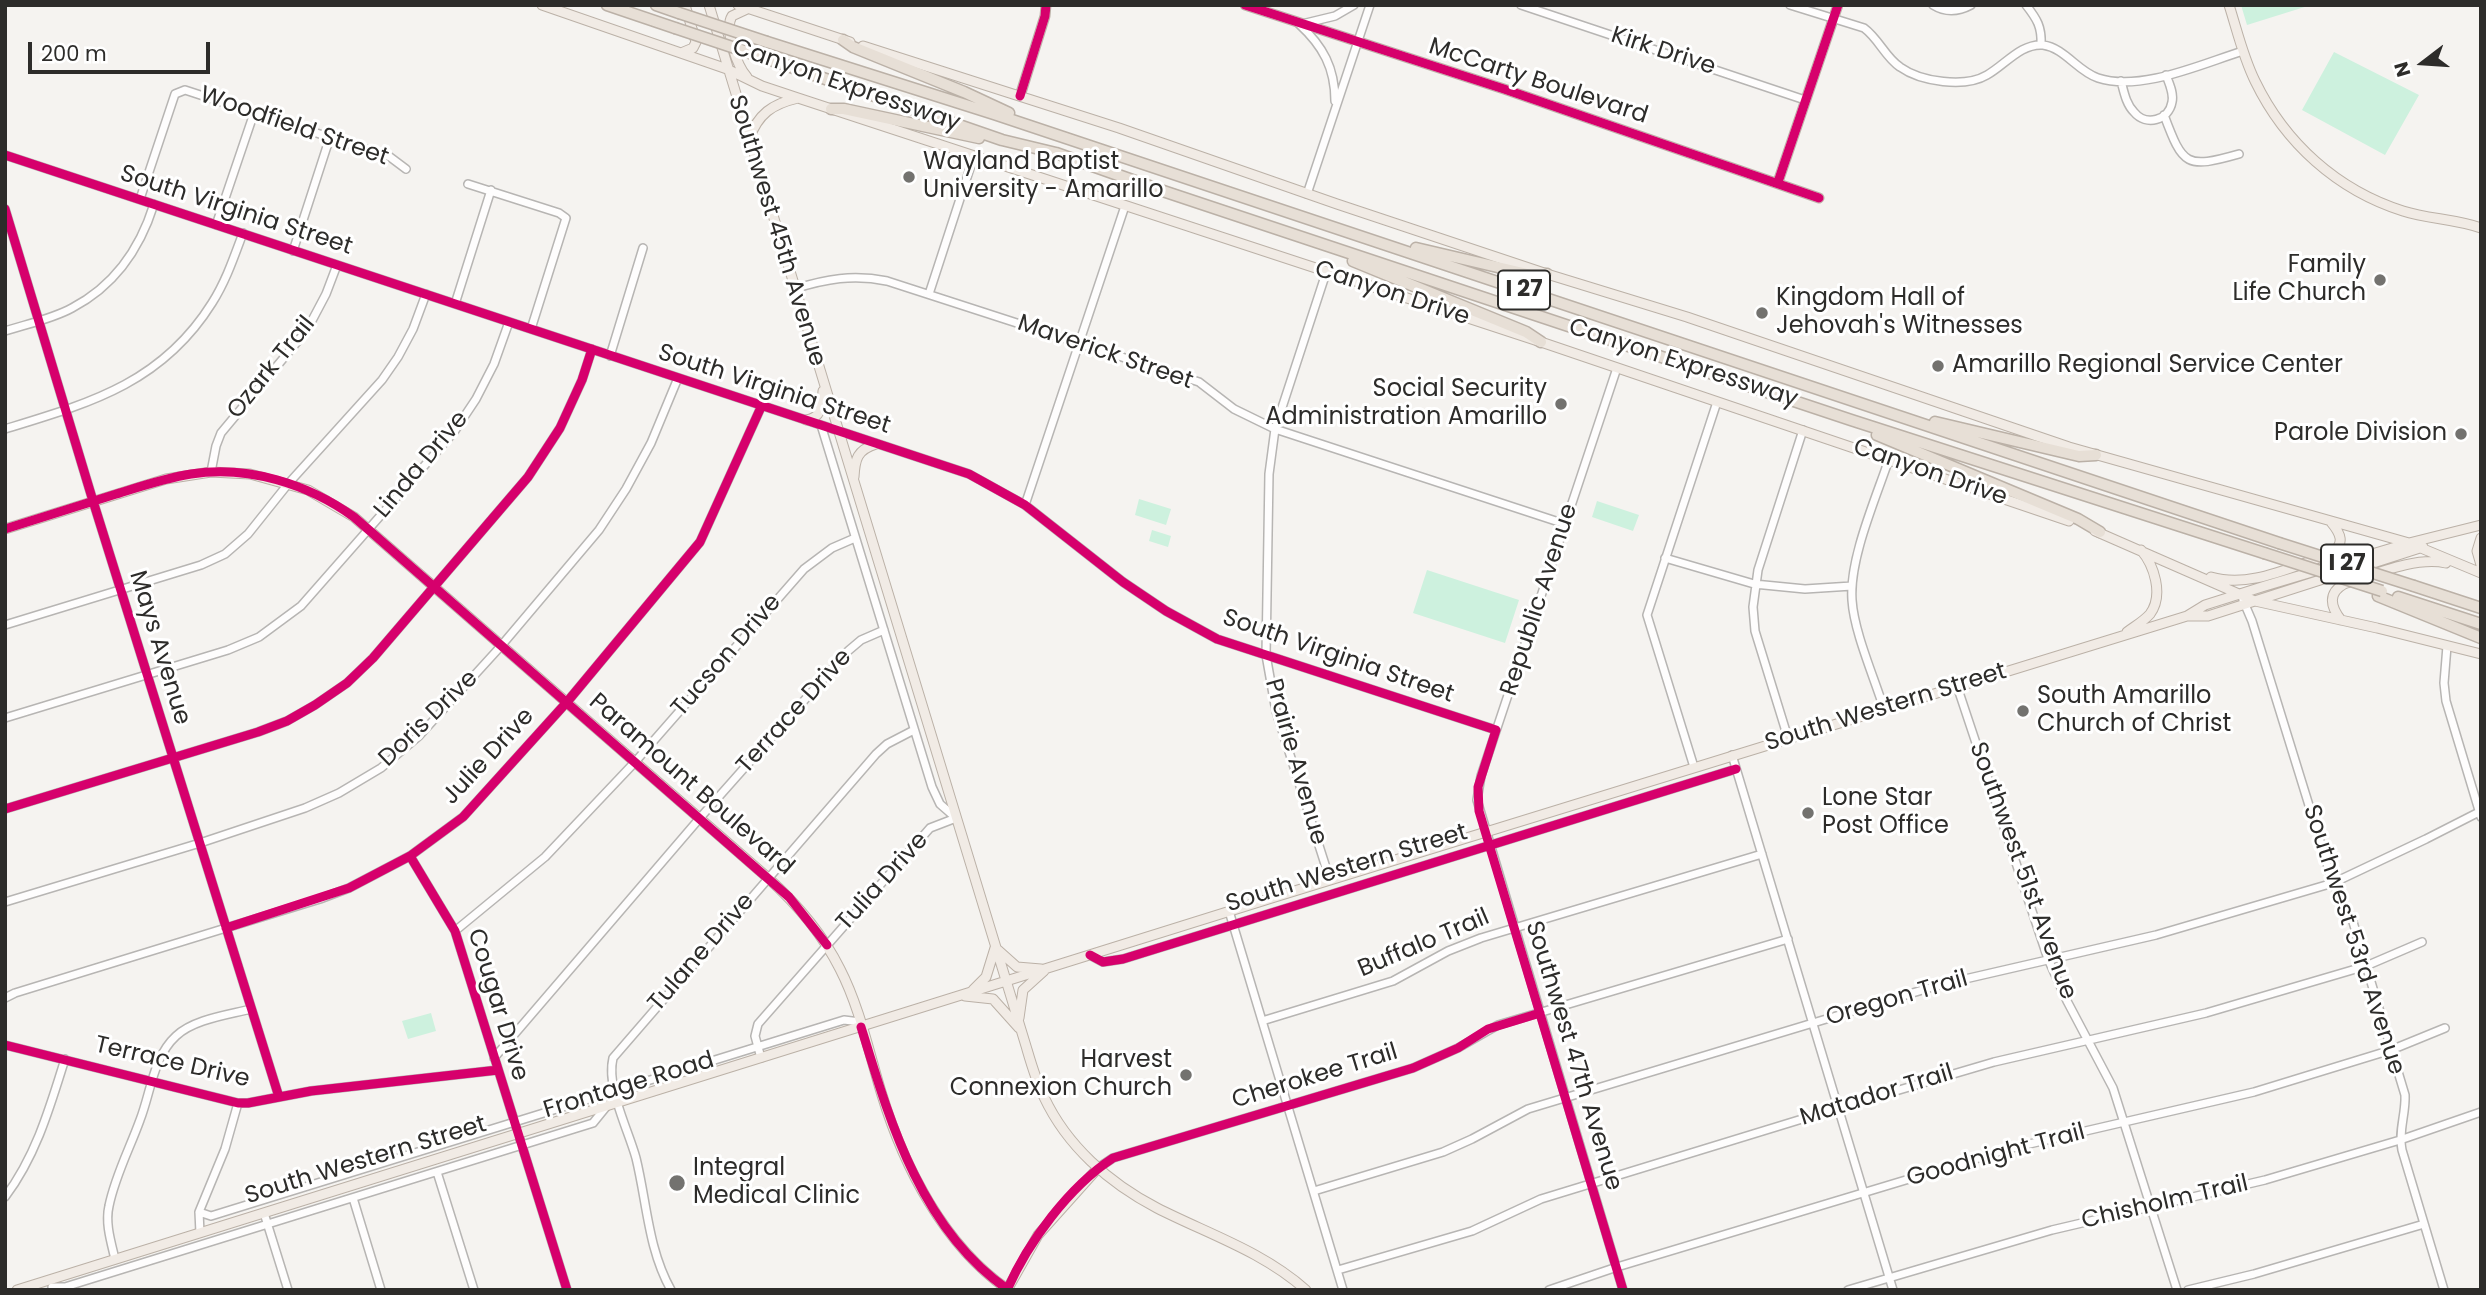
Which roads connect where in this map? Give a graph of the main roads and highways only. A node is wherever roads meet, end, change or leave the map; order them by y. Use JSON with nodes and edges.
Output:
{"nodes":[{"id":1,"x":542,"y":5,"type":"edge"},
{"id":2,"x":607,"y":5,"type":"edge"},
{"id":3,"x":656,"y":5,"type":"edge"},
{"id":4,"x":709,"y":5,"type":"edge"},
{"id":5,"x":738,"y":5,"type":"edge"},
{"id":6,"x":1046,"y":5,"type":"edge"},
{"id":7,"x":1052,"y":5,"type":"edge"},
{"id":8,"x":1245,"y":5,"type":"edge"},
{"id":9,"x":1838,"y":5,"type":"edge"},
{"id":10,"x":2229,"y":5,"type":"edge"},
{"id":11,"x":1261,"y":8,"type":"edge"},
{"id":12,"x":682,"y":9,"type":"edge"},
{"id":13,"x":749,"y":9,"type":"junction"},
{"id":14,"x":1045,"y":16,"type":"junction"},
{"id":15,"x":843,"y":40,"type":"junction"},
{"id":16,"x":681,"y":53,"type":"junction"},
{"id":17,"x":727,"y":69,"type":"junction"},
{"id":18,"x":749,"y":80,"type":"junction"},
{"id":19,"x":1020,"y":96,"type":"junction"},
{"id":20,"x":798,"y":98,"type":"junction"},
{"id":21,"x":831,"y":109,"type":"junction"},
{"id":22,"x":749,"y":139,"type":"junction"},
{"id":23,"x":1002,"y":140,"type":"junction"},
{"id":24,"x":1092,"y":147,"type":"junction"},
{"id":25,"x":1778,"y":183,"type":"junction"},
{"id":26,"x":1819,"y":198,"type":"dead end"},
{"id":27,"x":2481,"y":228,"type":"edge"},
{"id":28,"x":1287,"y":232,"type":"junction"},
{"id":29,"x":1382,"y":243,"type":"junction"},
{"id":30,"x":1547,"y":274,"type":"junction"},
{"id":31,"x":1541,"y":342,"type":"junction"},
{"id":32,"x":823,"y":386,"type":"junction"},
{"id":33,"x":806,"y":420,"type":"road end"},
{"id":34,"x":1851,"y":420,"type":"junction"},
{"id":35,"x":1920,"y":422,"type":"junction"},
{"id":36,"x":876,"y":444,"type":"road end"},
{"id":37,"x":2096,"y":455,"type":"junction"},
{"id":38,"x":853,"y":482,"type":"junction"},
{"id":39,"x":2330,"y":521,"type":"junction"},
{"id":40,"x":2481,"y":525,"type":"edge"},
{"id":41,"x":5,"y":529,"type":"edge"},
{"id":42,"x":2100,"y":532,"type":"junction"},
{"id":43,"x":2454,"y":533,"type":"junction"},
{"id":44,"x":2481,"y":538,"type":"edge"},
{"id":45,"x":2409,"y":543,"type":"junction"},
{"id":46,"x":2421,"y":548,"type":"junction"},
{"id":47,"x":2139,"y":549,"type":"junction"},
{"id":48,"x":2481,"y":565,"type":"edge"},
{"id":49,"x":2186,"y":569,"type":"junction"},
{"id":50,"x":2481,"y":573,"type":"edge"},
{"id":51,"x":2380,"y":594,"type":"junction"},
{"id":52,"x":2237,"y":595,"type":"junction"},
{"id":53,"x":2250,"y":603,"type":"junction"},
{"id":54,"x":2481,"y":606,"type":"edge"},
{"id":55,"x":2187,"y":616,"type":"junction"},
{"id":56,"x":2340,"y":620,"type":"junction"},
{"id":57,"x":2481,"y":624,"type":"edge"},
{"id":58,"x":2122,"y":636,"type":"junction"},
{"id":59,"x":2481,"y":638,"type":"edge"},
{"id":60,"x":2481,"y":654,"type":"edge"},
{"id":61,"x":995,"y":946,"type":"junction"},
{"id":62,"x":1046,"y":969,"type":"junction"},
{"id":63,"x":1006,"y":981,"type":"junction"},
{"id":64,"x":965,"y":995,"type":"junction"},
{"id":65,"x":860,"y":1024,"type":"junction"},
{"id":66,"x":1020,"y":1026,"type":"junction"},
{"id":67,"x":1098,"y":1168,"type":"junction"},
{"id":68,"x":51,"y":1285,"type":"edge"},
{"id":69,"x":1007,"y":1289,"type":"edge"},
{"id":70,"x":18,"y":1290,"type":"edge"},
{"id":71,"x":1306,"y":1290,"type":"edge"}],
"edges":[{"from":1,"to":16,"type":"main road","name":"Canyon Drive"},
{"from":2,"to":23,"type":"highway","name":"Canyon Expressway","number":"I 27","bridge":true},
{"from":3,"to":12,"type":"highway","name":"Canyon Expressway","number":"I 27"},
{"from":4,"to":17,"type":"main road","name":"Southwest 45th Avenue"},
{"from":5,"to":13,"type":"main road"},
{"from":6,"to":14,"type":"main road"},
{"from":7,"to":14,"type":"main road"},
{"from":8,"to":11,"type":"main road","name":"McCarty Boulevard"},
{"from":9,"to":25,"type":"main road"},
{"from":10,"to":27,"type":"main road"},
{"from":11,"to":25,"type":"main road","name":"McCarty Boulevard"},
{"from":12,"to":16,"type":"main road"},
{"from":12,"to":24,"type":"highway","name":"Canyon Expressway","number":"I 27","bridge":true},
{"from":13,"to":15,"type":"main road"},
{"from":13,"to":18,"type":"main road"},
{"from":14,"to":19,"type":"main road"},
{"from":15,"to":19,"type":"main road"},
{"from":15,"to":24,"type":"highway"},
{"from":16,"to":17,"type":"main road","name":"Canyon Drive"},
{"from":17,"to":18,"type":"main road","name":"Canyon Drive"},
{"from":17,"to":22,"type":"main road","name":"Southwest 45th Avenue"},
{"from":18,"to":20,"type":"main road","name":"Canyon Drive"},
{"from":19,"to":30,"type":"main road"},
{"from":20,"to":21,"type":"main road","name":"Canyon Drive"},
{"from":20,"to":22,"type":"main road"},
{"from":21,"to":23,"type":"highway"},
{"from":21,"to":31,"type":"main road","name":"Canyon Drive"},
{"from":22,"to":32,"type":"main road","name":"Southwest 45th Avenue"},
{"from":23,"to":28,"type":"highway","name":"Canyon Expressway","number":"I 27"},
{"from":24,"to":29,"type":"highway","name":"Canyon Expressway","number":"I 27"},
{"from":25,"to":26,"type":"main road","name":"McCarty Boulevard"},
{"from":28,"to":31,"type":"highway"},
{"from":28,"to":34,"type":"highway","name":"Canyon Expressway","number":"I 27"},
{"from":29,"to":30,"type":"highway"},
{"from":29,"to":35,"type":"highway","name":"Canyon Expressway","number":"I 27"},
{"from":30,"to":37,"type":"main road"},
{"from":31,"to":42,"type":"main road","name":"Canyon Drive"},
{"from":32,"to":33,"type":"main road"},
{"from":32,"to":38,"type":"main road","name":"Southwest 45th Avenue"},
{"from":34,"to":42,"type":"highway"},
{"from":34,"to":51,"type":"highway","name":"Canyon Expressway","number":"I 27","bridge":true},
{"from":35,"to":37,"type":"highway"},
{"from":35,"to":54,"type":"highway","name":"Canyon Expressway","number":"I 27","bridge":true},
{"from":36,"to":38,"type":"main road"},
{"from":37,"to":39,"type":"main road"},
{"from":38,"to":61,"type":"main road","name":"Southwest 45th Avenue"},
{"from":39,"to":45,"type":"main road"},
{"from":39,"to":49,"type":"main road"},
{"from":40,"to":43,"type":"main road","name":"South Western Street"},
{"from":41,"to":65,"type":"main road","name":"Paramount Boulevard"},
{"from":42,"to":47,"type":"main road","name":"Canyon Drive"},
{"from":43,"to":45,"type":"main road","name":"South Western Street"},
{"from":43,"to":46,"type":"main road"},
{"from":44,"to":48,"type":"main road"},
{"from":45,"to":46,"type":"main road"},
{"from":45,"to":52,"type":"main road","name":"South Western Street"},
{"from":46,"to":50,"type":"main road"},
{"from":46,"to":53,"type":"main road"},
{"from":47,"to":49,"type":"main road","name":"Canyon Drive"},
{"from":47,"to":58,"type":"main road"},
{"from":49,"to":52,"type":"main road","name":"Canyon Drive"},
{"from":50,"to":56,"type":"main road"},
{"from":51,"to":57,"type":"highway","number":"I 27"},
{"from":51,"to":59,"type":"highway"},
{"from":52,"to":53,"type":"main road","name":"Canyon Drive"},
{"from":52,"to":55,"type":"main road","name":"South Western Street"},
{"from":53,"to":55,"type":"main road"},
{"from":53,"to":56,"type":"main road","name":"Canyon Drive"},
{"from":55,"to":58,"type":"main road","name":"South Western Street"},
{"from":56,"to":60,"type":"main road","name":"Canyon Drive"},
{"from":58,"to":62,"type":"main road","name":"South Western Street"},
{"from":61,"to":62,"type":"main road"},
{"from":61,"to":63,"type":"main road","name":"Southwest 45th Avenue"},
{"from":61,"to":64,"type":"main road"},
{"from":62,"to":63,"type":"main road","name":"South Western Street"},
{"from":62,"to":66,"type":"main road"},
{"from":63,"to":64,"type":"main road","name":"South Western Street"},
{"from":63,"to":66,"type":"main road","name":"Southwest 45th Avenue"},
{"from":64,"to":65,"type":"main road","name":"South Western Street"},
{"from":64,"to":66,"type":"main road"},
{"from":65,"to":68,"type":"main road","name":"South Western Street"},
{"from":65,"to":69,"type":"main road","name":"Paramount Boulevard"},
{"from":66,"to":67,"type":"main road","name":"Southwest 45th Avenue"},
{"from":67,"to":69,"type":"main road"},
{"from":67,"to":71,"type":"main road","name":"Southwest 45th Avenue"},
{"from":68,"to":70,"type":"main road","name":"South Western Street"}]}
